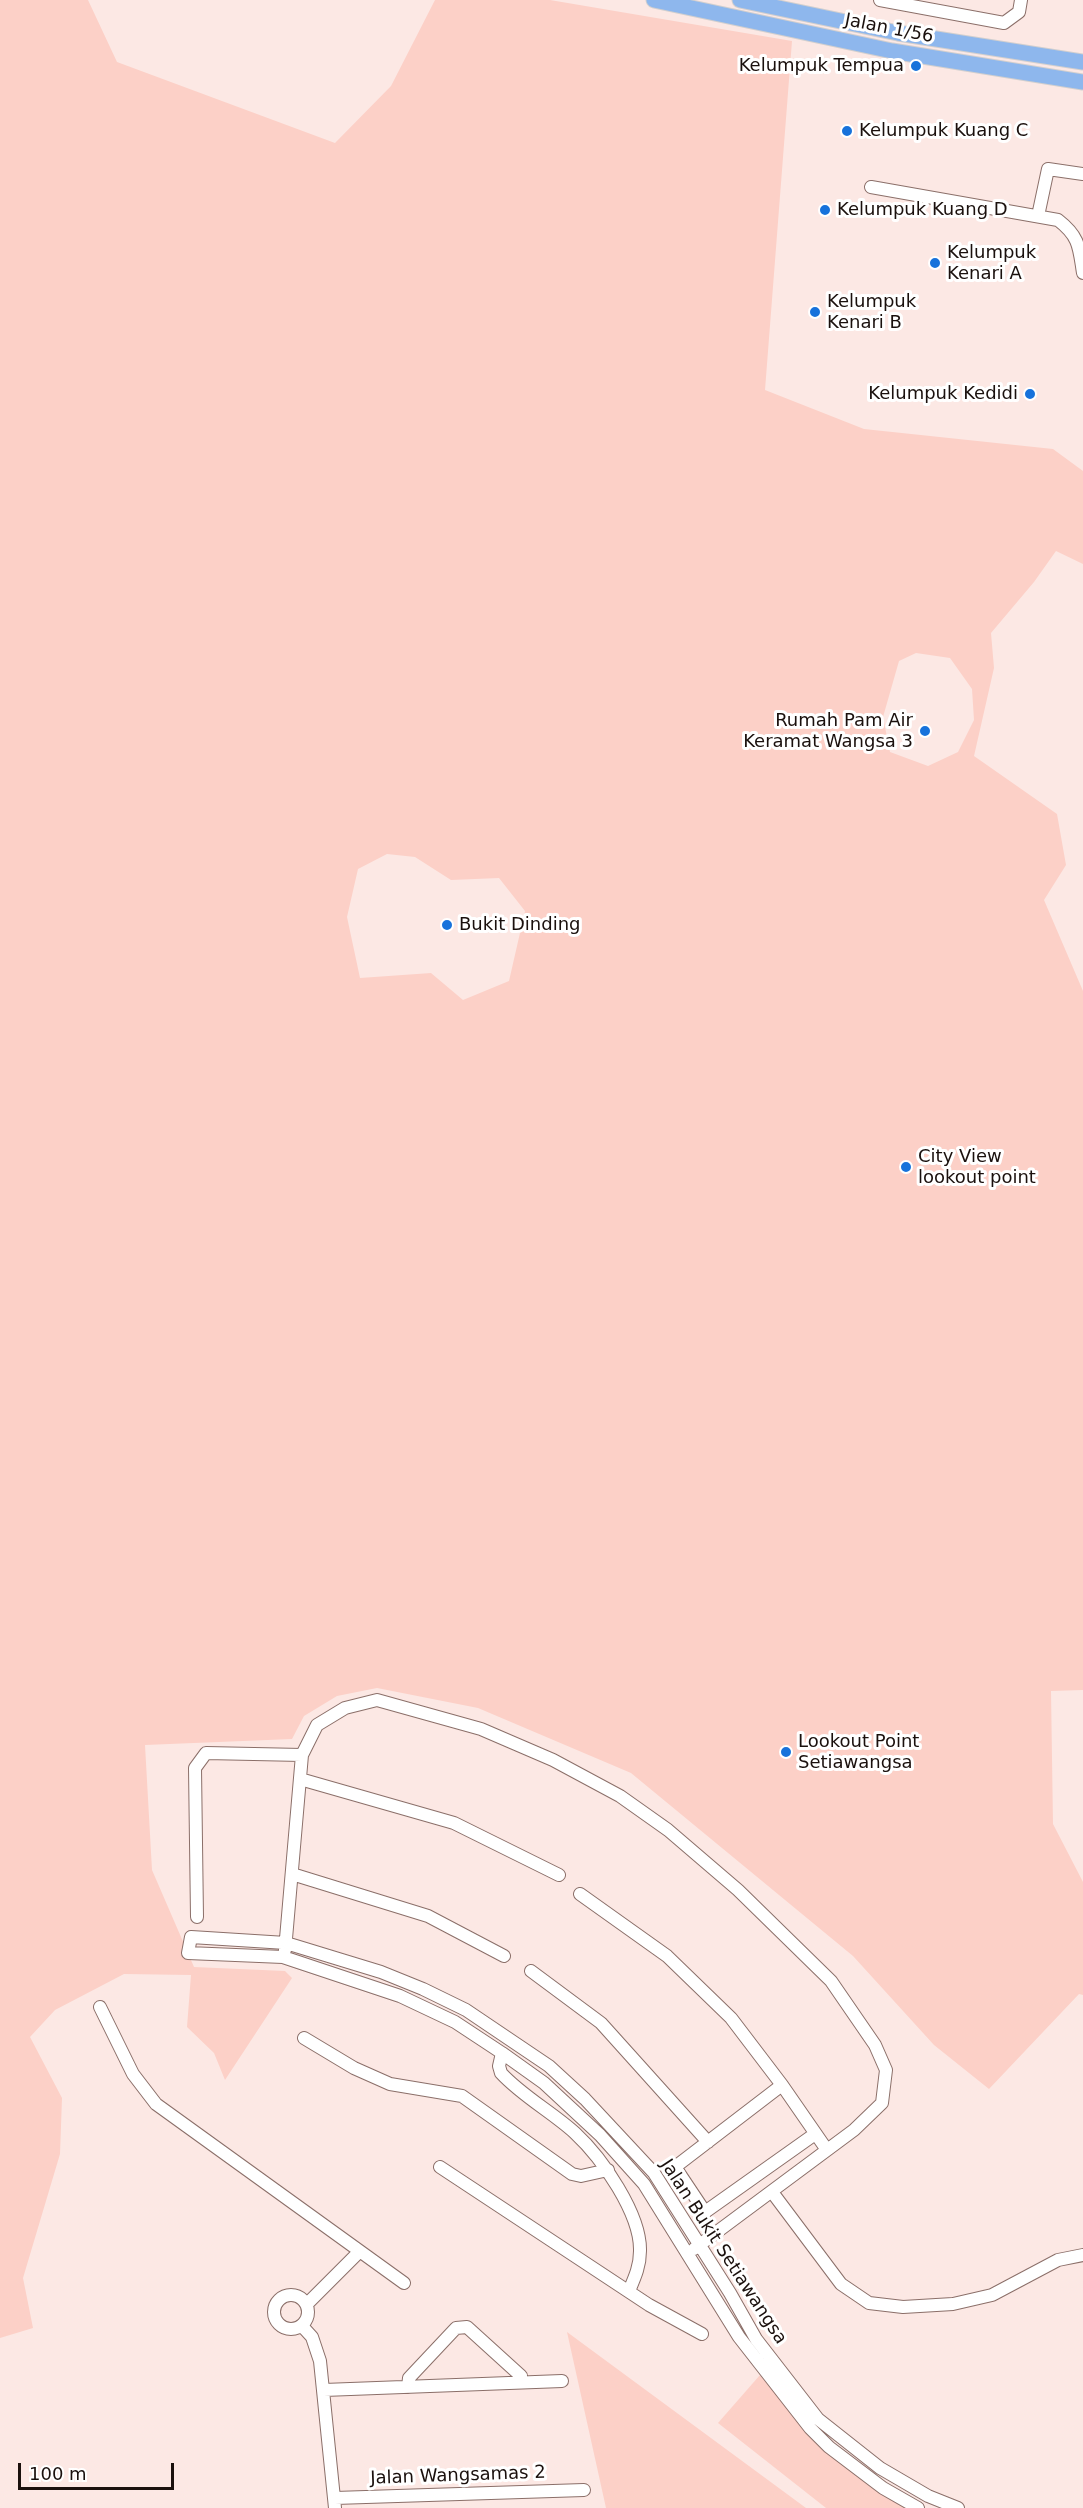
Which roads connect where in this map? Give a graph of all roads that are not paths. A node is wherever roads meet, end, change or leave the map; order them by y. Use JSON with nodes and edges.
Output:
{"nodes":[{"id":1,"x":654,"y":0,"type":"edge"},
{"id":2,"x":740,"y":0,"type":"edge"},
{"id":3,"x":880,"y":0,"type":"edge"},
{"id":4,"x":1021,"y":0,"type":"edge"},
{"id":5,"x":1083,"y":62,"type":"edge"},
{"id":6,"x":1083,"y":82,"type":"edge"},
{"id":7,"x":1083,"y":174,"type":"edge"},
{"id":8,"x":871,"y":187,"type":"dead end"},
{"id":9,"x":1038,"y":216,"type":"junction"},
{"id":10,"x":1083,"y":273,"type":"edge"},
{"id":11,"x":302,"y":1755,"type":"junction"},
{"id":12,"x":300,"y":1779,"type":"junction"},
{"id":13,"x":292,"y":1874,"type":"junction"},
{"id":14,"x":559,"y":1875,"type":"dead end"},
{"id":15,"x":580,"y":1894,"type":"dead end"},
{"id":16,"x":197,"y":1917,"type":"dead end"},
{"id":17,"x":286,"y":1942,"type":"junction"},
{"id":18,"x":504,"y":1956,"type":"dead end"},
{"id":19,"x":283,"y":1957,"type":"junction"},
{"id":20,"x":531,"y":1971,"type":"dead end"},
{"id":21,"x":100,"y":2007,"type":"dead end"},
{"id":22,"x":304,"y":2038,"type":"dead end"},
{"id":23,"x":502,"y":2053,"type":"junction"},
{"id":24,"x":778,"y":2087,"type":"junction"},
{"id":25,"x":812,"y":2136,"type":"junction"},
{"id":26,"x":708,"y":2142,"type":"junction"},
{"id":27,"x":827,"y":2150,"type":"junction"},
{"id":28,"x":440,"y":2167,"type":"dead end"},
{"id":29,"x":608,"y":2170,"type":"junction"},
{"id":30,"x":772,"y":2192,"type":"junction"},
{"id":31,"x":700,"y":2244,"type":"junction"},
{"id":32,"x":359,"y":2252,"type":"junction"},
{"id":33,"x":688,"y":2253,"type":"junction"},
{"id":34,"x":1083,"y":2255,"type":"edge"},
{"id":35,"x":404,"y":2283,"type":"dead end"},
{"id":36,"x":629,"y":2291,"type":"junction"},
{"id":37,"x":307,"y":2304,"type":"junction"},
{"id":38,"x":302,"y":2326,"type":"junction"},
{"id":39,"x":702,"y":2334,"type":"dead end"},
{"id":40,"x":562,"y":2381,"type":"dead end"},
{"id":41,"x":521,"y":2382,"type":"junction"},
{"id":42,"x":408,"y":2387,"type":"junction"},
{"id":43,"x":324,"y":2390,"type":"junction"},
{"id":44,"x":584,"y":2490,"type":"dead end"},
{"id":45,"x":335,"y":2503,"type":"edge"},
{"id":46,"x":918,"y":2508,"type":"edge"},
{"id":47,"x":958,"y":2508,"type":"edge"}],
"edges":[{"from":1,"to":6,"type":"main road","name":"Jalan 1/56"},
{"from":2,"to":5,"type":"main road","name":"Jalan 1/56"},
{"from":3,"to":4,"type":"street"},
{"from":7,"to":9,"type":"street"},
{"from":8,"to":9,"type":"street"},
{"from":9,"to":10,"type":"street"},
{"from":11,"to":12,"type":"street"},
{"from":11,"to":16,"type":"street"},
{"from":11,"to":27,"type":"street"},
{"from":12,"to":13,"type":"street"},
{"from":12,"to":14,"type":"street"},
{"from":13,"to":17,"type":"street"},
{"from":13,"to":18,"type":"street"},
{"from":15,"to":24,"type":"street"},
{"from":17,"to":19,"type":"street"},
{"from":17,"to":19,"type":"street","name":"Jalan Bukit Setiawangsa"},
{"from":17,"to":31,"type":"street","name":"Jalan Bukit Setiawangsa"},
{"from":19,"to":23,"type":"street","name":"Jalan Bukit Setiawangsa"},
{"from":20,"to":26,"type":"street"},
{"from":21,"to":32,"type":"street"},
{"from":22,"to":29,"type":"street"},
{"from":23,"to":29,"type":"street"},
{"from":23,"to":33,"type":"street","name":"Jalan Bukit Setiawangsa"},
{"from":24,"to":25,"type":"street"},
{"from":24,"to":26,"type":"street"},
{"from":25,"to":26,"type":"street"},
{"from":25,"to":27,"type":"street"},
{"from":27,"to":30,"type":"street"},
{"from":28,"to":36,"type":"street"},
{"from":29,"to":36,"type":"street"},
{"from":30,"to":31,"type":"street"},
{"from":30,"to":34,"type":"street"},
{"from":31,"to":33,"type":"street"},
{"from":31,"to":47,"type":"street","name":"Jalan Bukit Setiawangsa"},
{"from":32,"to":35,"type":"street"},
{"from":32,"to":37,"type":"street"},
{"from":33,"to":46,"type":"street","name":"Jalan Bukit Setiawangsa"},
{"from":36,"to":39,"type":"street"},
{"from":37,"to":38,"type":"street"},
{"from":37,"to":38,"type":"street"},
{"from":38,"to":43,"type":"street"},
{"from":40,"to":41,"type":"street"},
{"from":41,"to":42,"type":"street"},
{"from":41,"to":42,"type":"street"},
{"from":42,"to":43,"type":"street"},
{"from":43,"to":45,"type":"street"},
{"from":44,"to":45,"type":"street","name":"Jalan Wangsamas 2"}]}
